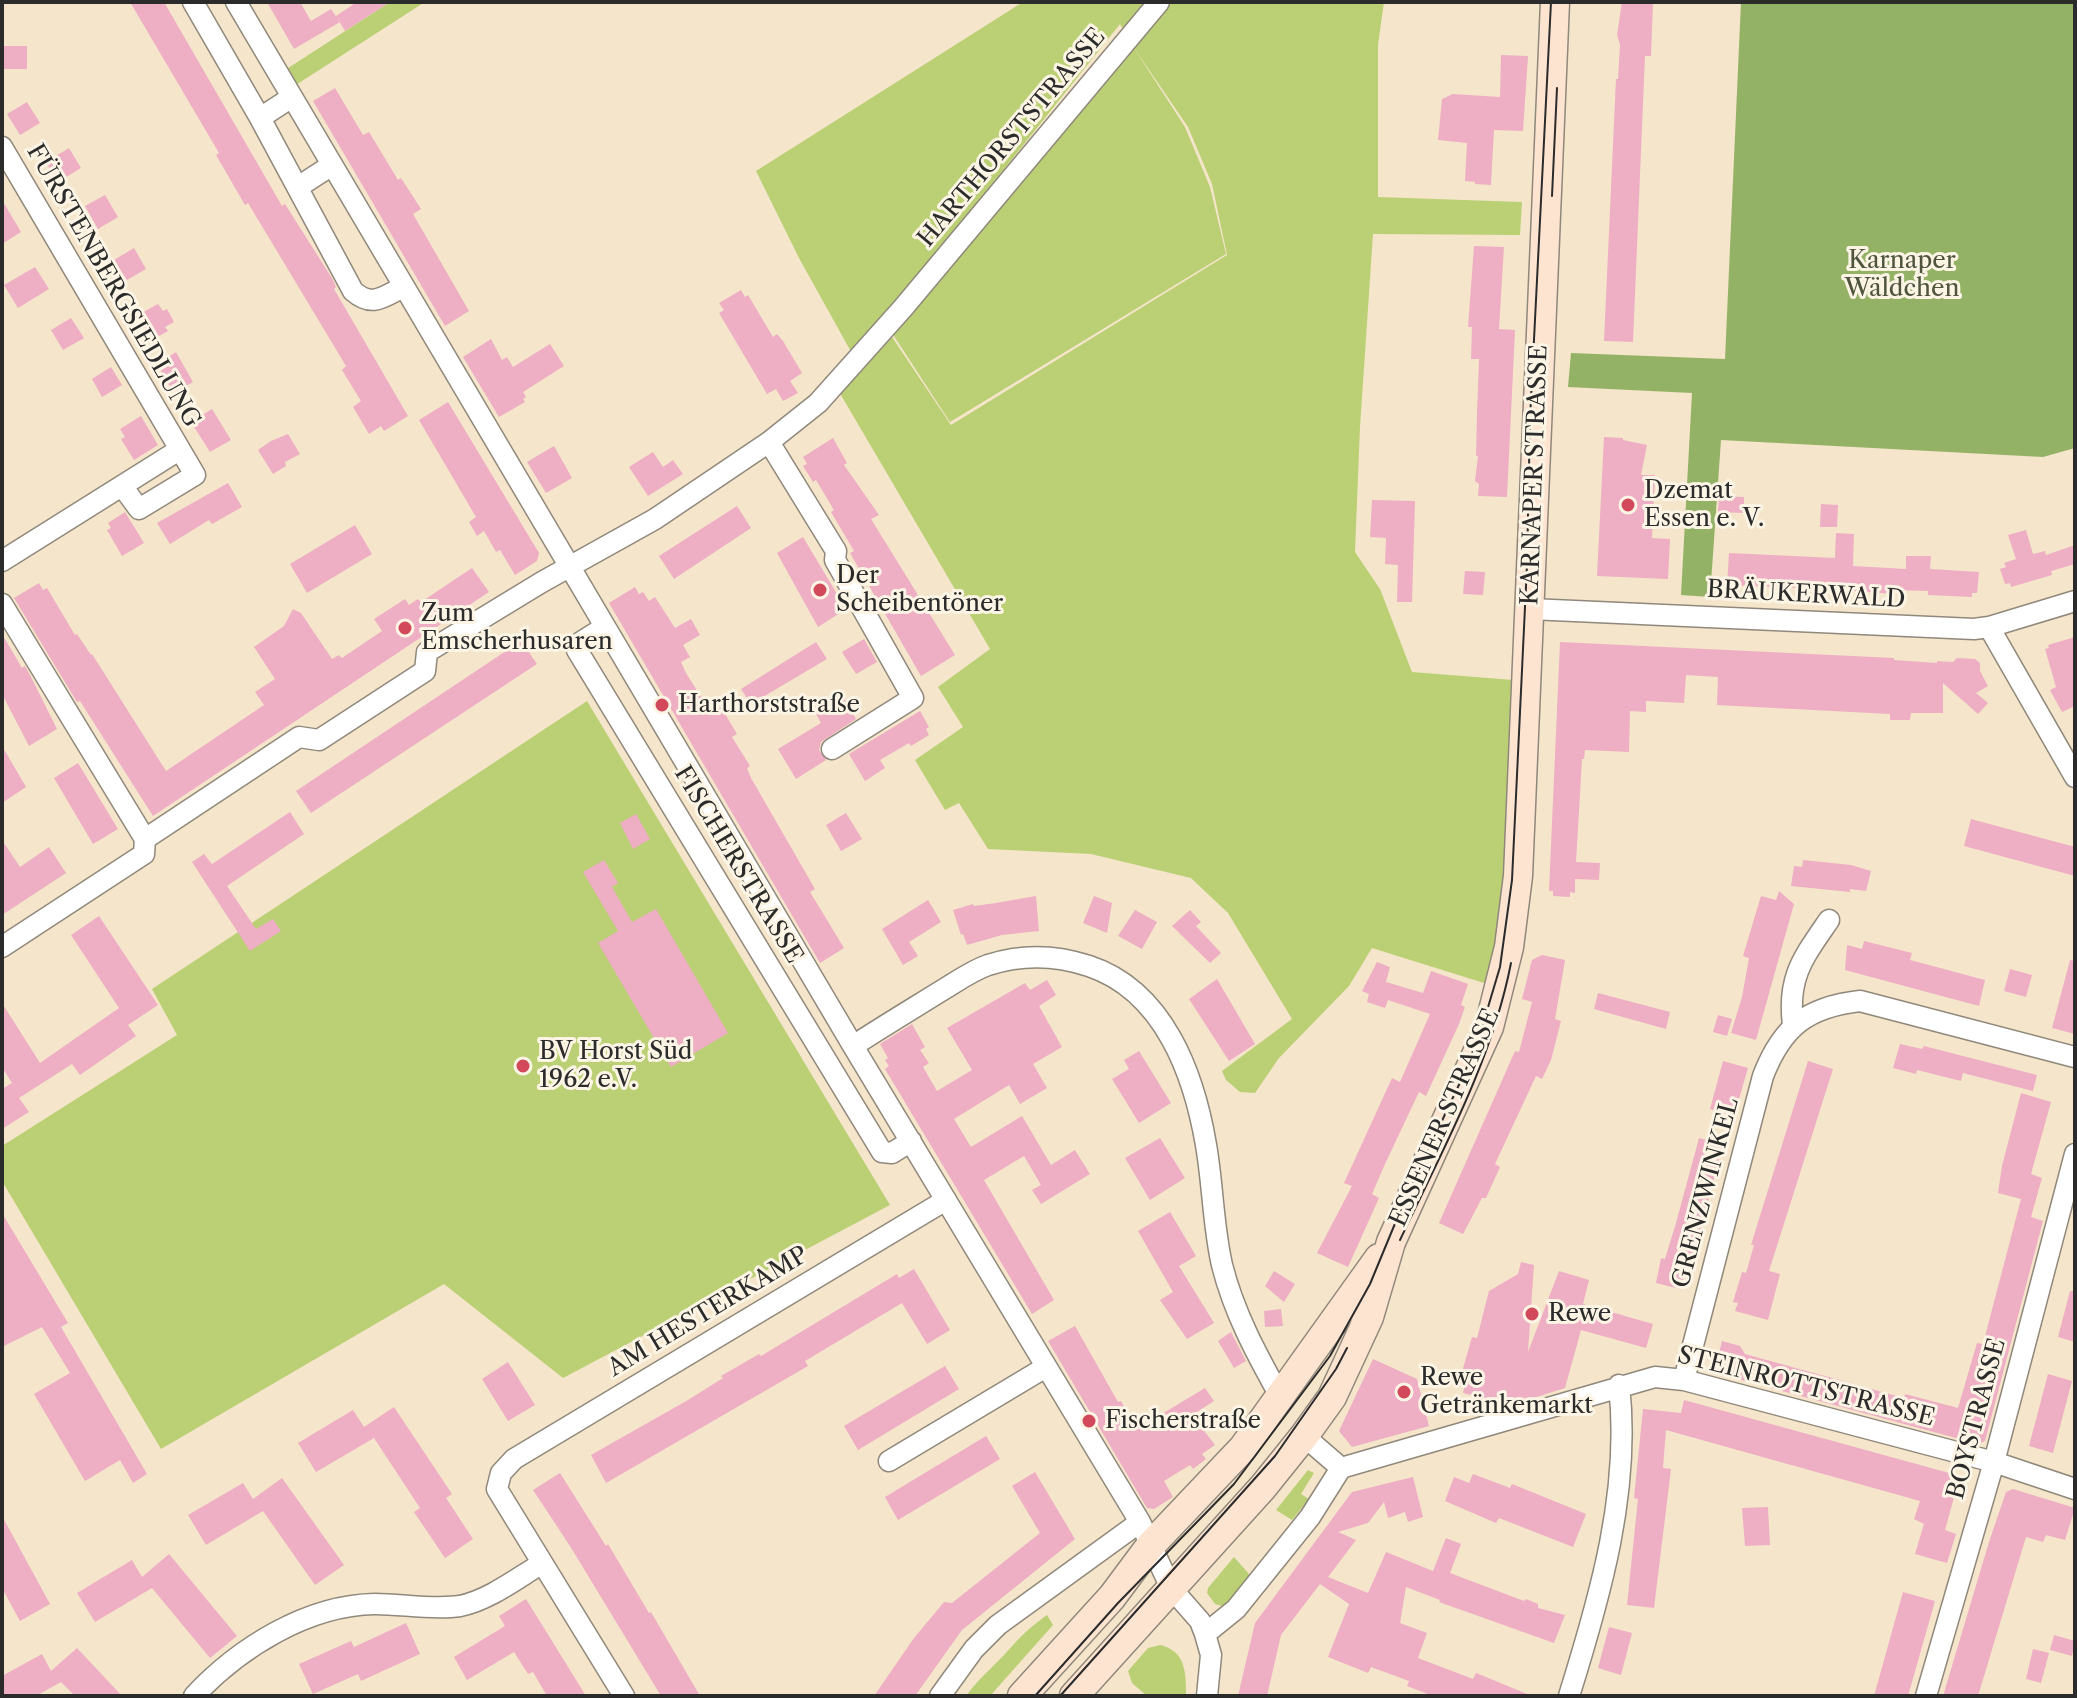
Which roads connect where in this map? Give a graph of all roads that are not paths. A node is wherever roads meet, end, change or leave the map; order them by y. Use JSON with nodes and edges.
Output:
{"nodes":[{"id":1,"x":193,"y":2,"type":"edge"},
{"id":2,"x":236,"y":2,"type":"edge"},
{"id":3,"x":1159,"y":2,"type":"edge"},
{"id":4,"x":1555,"y":2,"type":"edge"},
{"id":5,"x":292,"y":97,"type":"junction"},
{"id":6,"x":260,"y":118,"type":"junction"},
{"id":7,"x":2,"y":147,"type":"edge"},
{"id":8,"x":332,"y":165,"type":"junction"},
{"id":9,"x":298,"y":187,"type":"junction"},
{"id":10,"x":403,"y":287,"type":"junction"},
{"id":11,"x":769,"y":442,"type":"junction"},
{"id":12,"x":179,"y":450,"type":"junction"},
{"id":13,"x":122,"y":486,"type":"junction"},
{"id":14,"x":2,"y":561,"type":"edge"},
{"id":15,"x":569,"y":567,"type":"junction"},
{"id":16,"x":2075,"y":601,"type":"edge"},
{"id":17,"x":2,"y":604,"type":"edge"},
{"id":18,"x":1530,"y":609,"type":"junction"},
{"id":19,"x":605,"y":627,"type":"junction"},
{"id":20,"x":1989,"y":627,"type":"junction"},
{"id":21,"x":832,"y":749,"type":"dead end"},
{"id":22,"x":2075,"y":777,"type":"edge"},
{"id":23,"x":145,"y":839,"type":"junction"},
{"id":24,"x":1829,"y":920,"type":"dead end"},
{"id":25,"x":2,"y":947,"type":"edge"},
{"id":26,"x":1509,"y":947,"type":"joint"},
{"id":27,"x":1793,"y":1025,"type":"junction"},
{"id":28,"x":853,"y":1046,"type":"junction"},
{"id":29,"x":2075,"y":1057,"type":"edge"},
{"id":30,"x":911,"y":1141,"type":"junction"},
{"id":31,"x":2075,"y":1154,"type":"edge"},
{"id":32,"x":946,"y":1200,"type":"junction"},
{"id":33,"x":1391,"y":1242,"type":"junction"},
{"id":34,"x":1046,"y":1367,"type":"junction"},
{"id":35,"x":1684,"y":1380,"type":"junction"},
{"id":36,"x":1619,"y":1385,"type":"junction"},
{"id":37,"x":1281,"y":1398,"type":"junction"},
{"id":38,"x":1304,"y":1436,"type":"junction"},
{"id":39,"x":889,"y":1461,"type":"dead end"},
{"id":40,"x":1994,"y":1462,"type":"junction"},
{"id":41,"x":1341,"y":1468,"type":"junction"},
{"id":42,"x":2075,"y":1489,"type":"edge"},
{"id":43,"x":1145,"y":1534,"type":"junction"},
{"id":44,"x":541,"y":1564,"type":"junction"},
{"id":45,"x":1171,"y":1588,"type":"junction"},
{"id":46,"x":1205,"y":1634,"type":"junction"},
{"id":47,"x":194,"y":1696,"type":"edge"},
{"id":48,"x":624,"y":1696,"type":"edge"},
{"id":49,"x":940,"y":1696,"type":"edge"},
{"id":50,"x":1022,"y":1696,"type":"edge"},
{"id":51,"x":1074,"y":1696,"type":"edge"},
{"id":52,"x":1207,"y":1696,"type":"edge"},
{"id":53,"x":1569,"y":1696,"type":"edge"},
{"id":54,"x":1926,"y":1696,"type":"edge"}],
"edges":[{"from":1,"to":6,"type":"street"},
{"from":2,"to":5,"type":"street","name":"FISCHERSTRASSE"},
{"from":3,"to":11,"type":"street","name":"HARTHORSTSTRASSE"},
{"from":4,"to":18,"type":"main road","name":"KARNAPER STRASSE"},
{"from":5,"to":6,"type":"street"},
{"from":5,"to":8,"type":"street","name":"FISCHERSTRASSE"},
{"from":6,"to":9,"type":"street"},
{"from":7,"to":12,"type":"street","name":"FÜRSTENBERGSIEDLUNG"},
{"from":8,"to":9,"type":"street"},
{"from":8,"to":10,"type":"street","name":"FISCHERSTRASSE"},
{"from":9,"to":10,"type":"street"},
{"from":10,"to":15,"type":"street","name":"FISCHERSTRASSE"},
{"from":11,"to":15,"type":"street","name":"HARTHORSTSTRASSE"},
{"from":11,"to":21,"type":"street"},
{"from":12,"to":13,"type":"street","name":"FÜRSTENBERGSIEDLUNG"},
{"from":12,"to":13,"type":"street","name":"FÜRSTENBERGSIEDLUNG"},
{"from":13,"to":14,"type":"street","name":"FÜRSTENBERGSIEDLUNG"},
{"from":15,"to":19,"type":"street","name":"FISCHERSTRASSE"},
{"from":15,"to":23,"type":"street","name":"HARTHORSTSTRASSE"},
{"from":16,"to":20,"type":"street","name":"BRÄUKERWALD"},
{"from":17,"to":23,"type":"street"},
{"from":18,"to":20,"type":"street","name":"BRÄUKERWALD"},
{"from":18,"to":26,"type":"main road","name":"KARNAPER STRASSE"},
{"from":19,"to":28,"type":"street","name":"FISCHERSTRASSE"},
{"from":19,"to":30,"type":"street","name":"FISCHERSTRASSE"},
{"from":20,"to":22,"type":"street"},
{"from":23,"to":25,"type":"street","name":"HARTHORSTSTRASSE"},
{"from":24,"to":27,"type":"street"},
{"from":26,"to":33,"type":"main road","name":"ESSENER STRASSE"},
{"from":27,"to":29,"type":"street","name":"GRENZWINKEL"},
{"from":27,"to":35,"type":"street","name":"GRENZWINKEL"},
{"from":28,"to":30,"type":"street","name":"FISCHERSTRASSE"},
{"from":28,"to":37,"type":"street"},
{"from":30,"to":32,"type":"street","name":"FISCHERSTRASSE"},
{"from":31,"to":40,"type":"street","name":"BOYSTRASSE"},
{"from":32,"to":34,"type":"street","name":"FISCHERSTRASSE"},
{"from":32,"to":44,"type":"street","name":"AM HESTERKAMP"},
{"from":33,"to":37,"type":"main road","name":"ESSENER STRASSE"},
{"from":33,"to":38,"type":"main road","name":"ESSENER STRASSE"},
{"from":34,"to":39,"type":"street"},
{"from":34,"to":43,"type":"street","name":"FISCHERSTRASSE"},
{"from":35,"to":36,"type":"street","name":"STEINROTTSTRASSE"},
{"from":35,"to":40,"type":"street","name":"STEINROTTSTRASSE"},
{"from":36,"to":41,"type":"street","name":"STEINROTTSTRASSE"},
{"from":36,"to":53,"type":"street"},
{"from":37,"to":43,"type":"main road","name":"ESSENER STRASSE"},
{"from":38,"to":41,"type":"street"},
{"from":38,"to":45,"type":"main road","name":"ESSENER STRASSE"},
{"from":40,"to":42,"type":"street","name":"STEINROTTSTRASSE"},
{"from":40,"to":54,"type":"street","name":"BOYSTRASSE"},
{"from":41,"to":46,"type":"street"},
{"from":43,"to":45,"type":"street"},
{"from":43,"to":49,"type":"street"},
{"from":43,"to":50,"type":"main road","name":"ESSENER STRASSE"},
{"from":44,"to":47,"type":"street"},
{"from":44,"to":48,"type":"street"},
{"from":45,"to":46,"type":"street"},
{"from":45,"to":51,"type":"main road","name":"ESSENER STRASSE"},
{"from":46,"to":52,"type":"street"}]}
